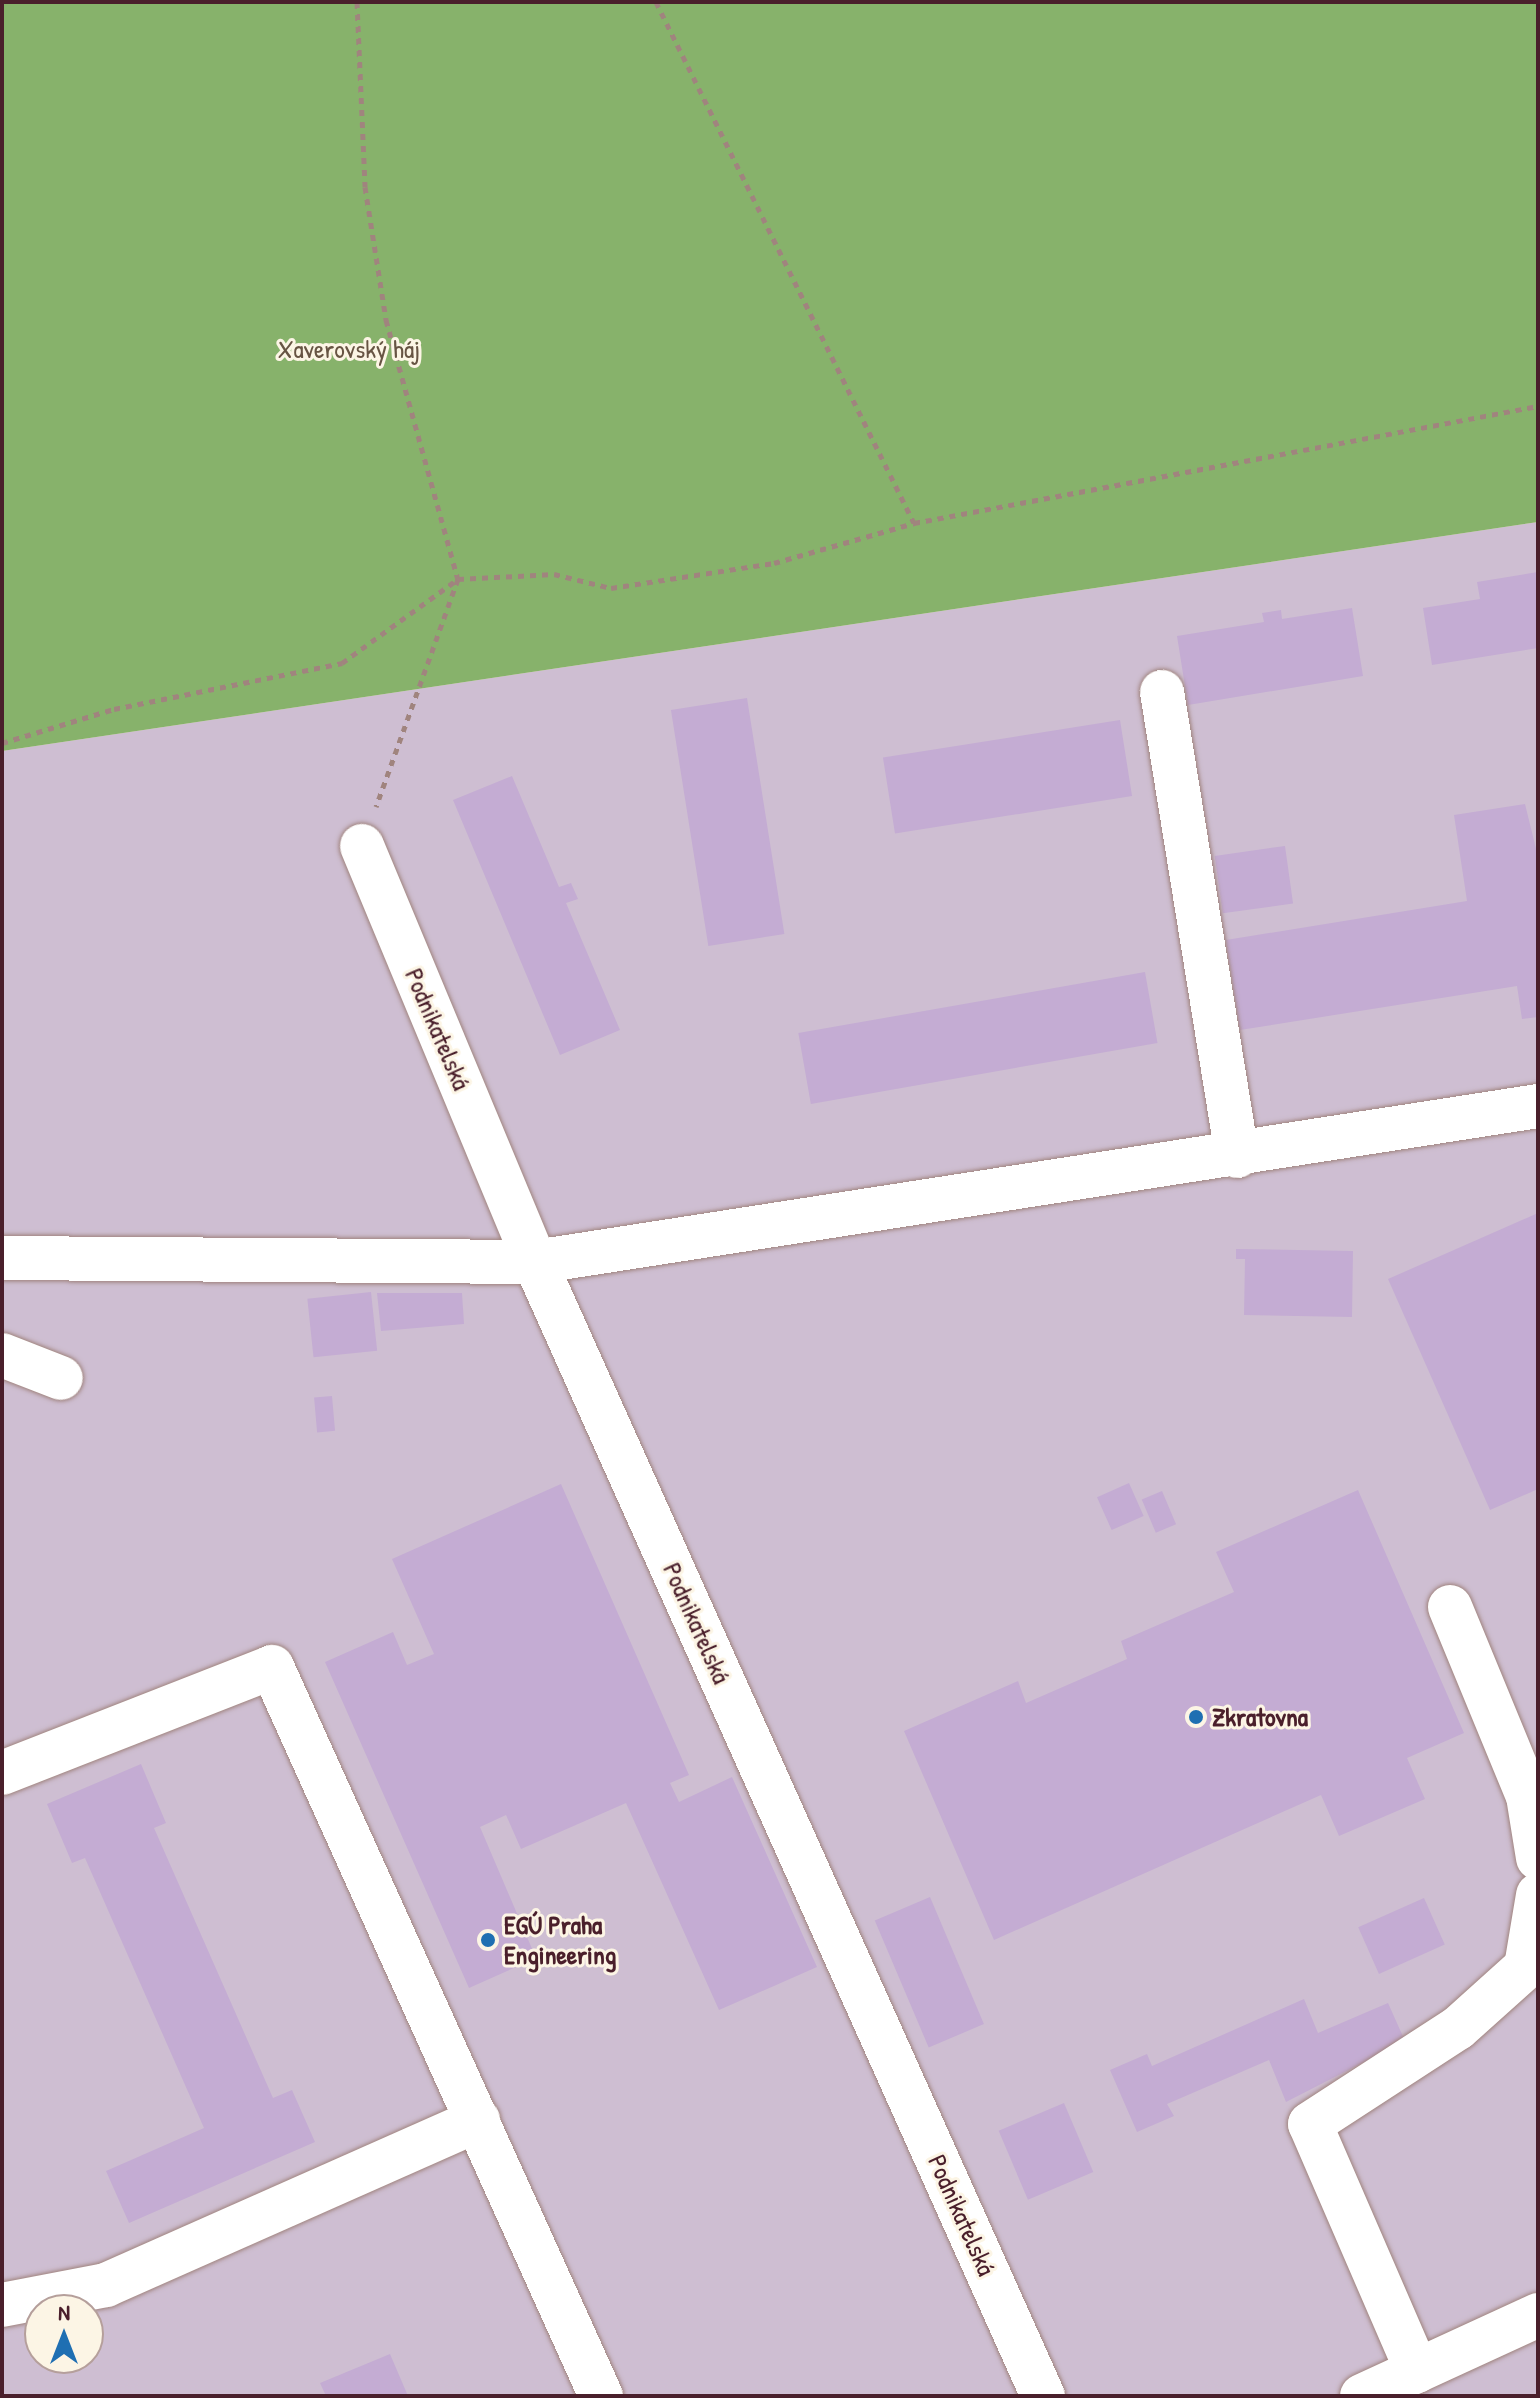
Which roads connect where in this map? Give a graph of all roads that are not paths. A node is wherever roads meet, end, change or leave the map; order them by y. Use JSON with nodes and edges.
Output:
{"nodes":[{"id":1,"x":1162,"y":692,"type":"dead end"},
{"id":2,"x":362,"y":846,"type":"road end"},
{"id":3,"x":1538,"y":1106,"type":"edge"},
{"id":4,"x":1237,"y":1156,"type":"junction"},
{"id":5,"x":2,"y":1258,"type":"edge"},
{"id":6,"x":535,"y":1262,"type":"junction"},
{"id":7,"x":2,"y":1355,"type":"edge"},
{"id":8,"x":61,"y":1378,"type":"dead end"},
{"id":9,"x":1450,"y":1607,"type":"dead end"},
{"id":10,"x":2,"y":1773,"type":"edge"},
{"id":11,"x":1538,"y":1858,"type":"edge"},
{"id":12,"x":1538,"y":1895,"type":"edge"},
{"id":13,"x":1538,"y":1991,"type":"edge"},
{"id":14,"x":1458,"y":2028,"type":"junction"},
{"id":15,"x":478,"y":2120,"type":"junction"},
{"id":16,"x":2,"y":2305,"type":"edge"},
{"id":17,"x":1538,"y":2315,"type":"edge"},
{"id":18,"x":1417,"y":2371,"type":"junction"},
{"id":19,"x":601,"y":2396,"type":"edge"},
{"id":20,"x":1043,"y":2396,"type":"edge"},
{"id":21,"x":1362,"y":2396,"type":"edge"}],
"edges":[{"from":1,"to":4,"type":"lane"},
{"from":2,"to":6,"type":"lane","name":"Podnikatelská"},
{"from":3,"to":4,"type":"lane"},
{"from":4,"to":6,"type":"lane"},
{"from":5,"to":6,"type":"lane"},
{"from":6,"to":20,"type":"lane","name":"Podnikatelská"},
{"from":7,"to":8,"type":"lane"},
{"from":9,"to":11,"type":"lane"},
{"from":10,"to":15,"type":"lane"},
{"from":12,"to":14,"type":"lane"},
{"from":13,"to":14,"type":"lane"},
{"from":14,"to":18,"type":"lane"},
{"from":15,"to":16,"type":"lane"},
{"from":15,"to":19,"type":"lane"},
{"from":17,"to":18,"type":"lane"},
{"from":18,"to":21,"type":"lane"}]}
